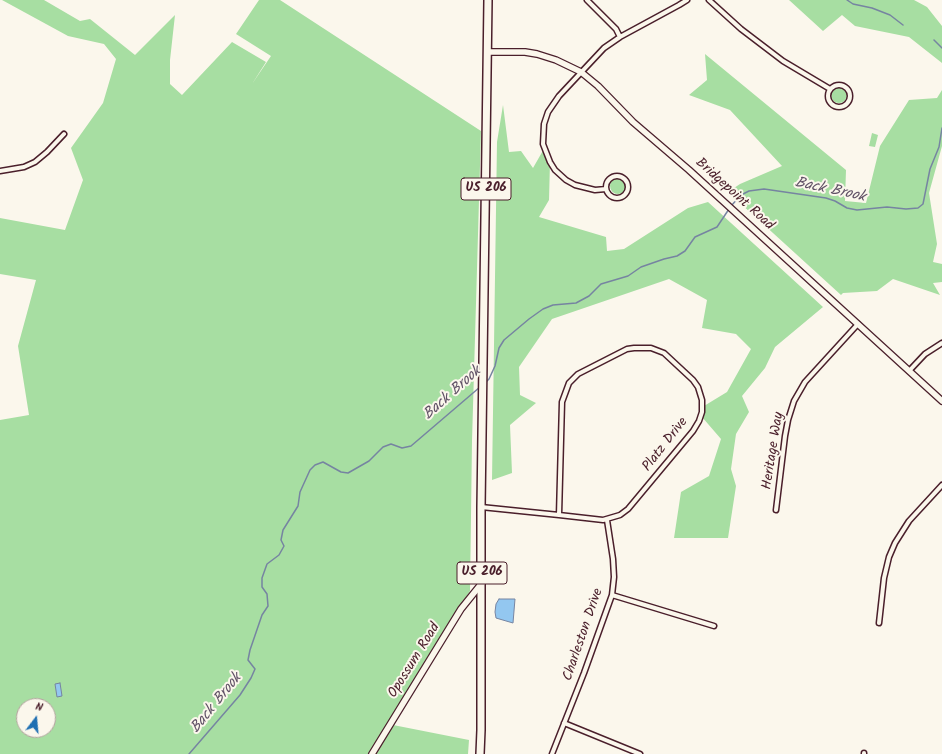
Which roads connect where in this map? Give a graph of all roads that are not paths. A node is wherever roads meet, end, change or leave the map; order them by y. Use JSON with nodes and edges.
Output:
{"nodes":[{"id":1,"x":488,"y":0,"type":"edge"},
{"id":2,"x":587,"y":0,"type":"edge"},
{"id":3,"x":687,"y":0,"type":"edge"},
{"id":4,"x":709,"y":0,"type":"edge"},
{"id":5,"x":620,"y":36,"type":"junction"},
{"id":6,"x":487,"y":52,"type":"junction"},
{"id":7,"x":581,"y":72,"type":"junction"},
{"id":8,"x":830,"y":89,"type":"junction"},
{"id":9,"x":64,"y":134,"type":"dead end"},
{"id":10,"x":0,"y":171,"type":"edge"},
{"id":11,"x":606,"y":189,"type":"junction"},
{"id":12,"x":858,"y":324,"type":"junction"},
{"id":13,"x":942,"y":342,"type":"edge"},
{"id":14,"x":909,"y":371,"type":"junction"},
{"id":15,"x":942,"y":401,"type":"edge"},
{"id":16,"x":942,"y":485,"type":"edge"},
{"id":17,"x":481,"y":507,"type":"junction"},
{"id":18,"x":776,"y":510,"type":"dead end"},
{"id":19,"x":559,"y":515,"type":"junction"},
{"id":20,"x":607,"y":520,"type":"junction"},
{"id":21,"x":482,"y":583,"type":"junction"},
{"id":22,"x":612,"y":595,"type":"junction"},
{"id":23,"x":879,"y":623,"type":"dead end"},
{"id":24,"x":714,"y":626,"type":"dead end"},
{"id":25,"x":564,"y":723,"type":"junction"},
{"id":26,"x":372,"y":754,"type":"edge"},
{"id":27,"x":480,"y":754,"type":"edge"},
{"id":28,"x":552,"y":754,"type":"edge"},
{"id":29,"x":640,"y":754,"type":"edge"}],
"edges":[{"from":1,"to":6,"type":"highway","number":"US 206"},
{"from":2,"to":5,"type":"street"},
{"from":3,"to":5,"type":"street"},
{"from":4,"to":8,"type":"street"},
{"from":5,"to":7,"type":"street"},
{"from":6,"to":7,"type":"street","name":"Bridgepoint Road"},
{"from":6,"to":17,"type":"highway","number":"US 206"},
{"from":7,"to":11,"type":"street"},
{"from":7,"to":12,"type":"street","name":"Bridgepoint Road"},
{"from":8,"to":8,"type":"street"},
{"from":9,"to":10,"type":"street"},
{"from":11,"to":11,"type":"street"},
{"from":12,"to":14,"type":"street","name":"Bridgepoint Road"},
{"from":12,"to":18,"type":"street","name":"Heritage Way"},
{"from":13,"to":14,"type":"street"},
{"from":14,"to":15,"type":"street","name":"Bridgepoint Road"},
{"from":16,"to":23,"type":"street"},
{"from":17,"to":19,"type":"street"},
{"from":17,"to":21,"type":"highway","number":"US 206"},
{"from":19,"to":20,"type":"street"},
{"from":19,"to":20,"type":"street","name":"Platz Drive"},
{"from":20,"to":22,"type":"street","name":"Charleston Drive"},
{"from":21,"to":26,"type":"street","name":"Opossum Road"},
{"from":21,"to":27,"type":"highway","number":"US 206"},
{"from":22,"to":24,"type":"street"},
{"from":22,"to":25,"type":"street","name":"Charleston Drive"},
{"from":25,"to":28,"type":"street","name":"Charleston Drive"},
{"from":25,"to":29,"type":"street"}]}
